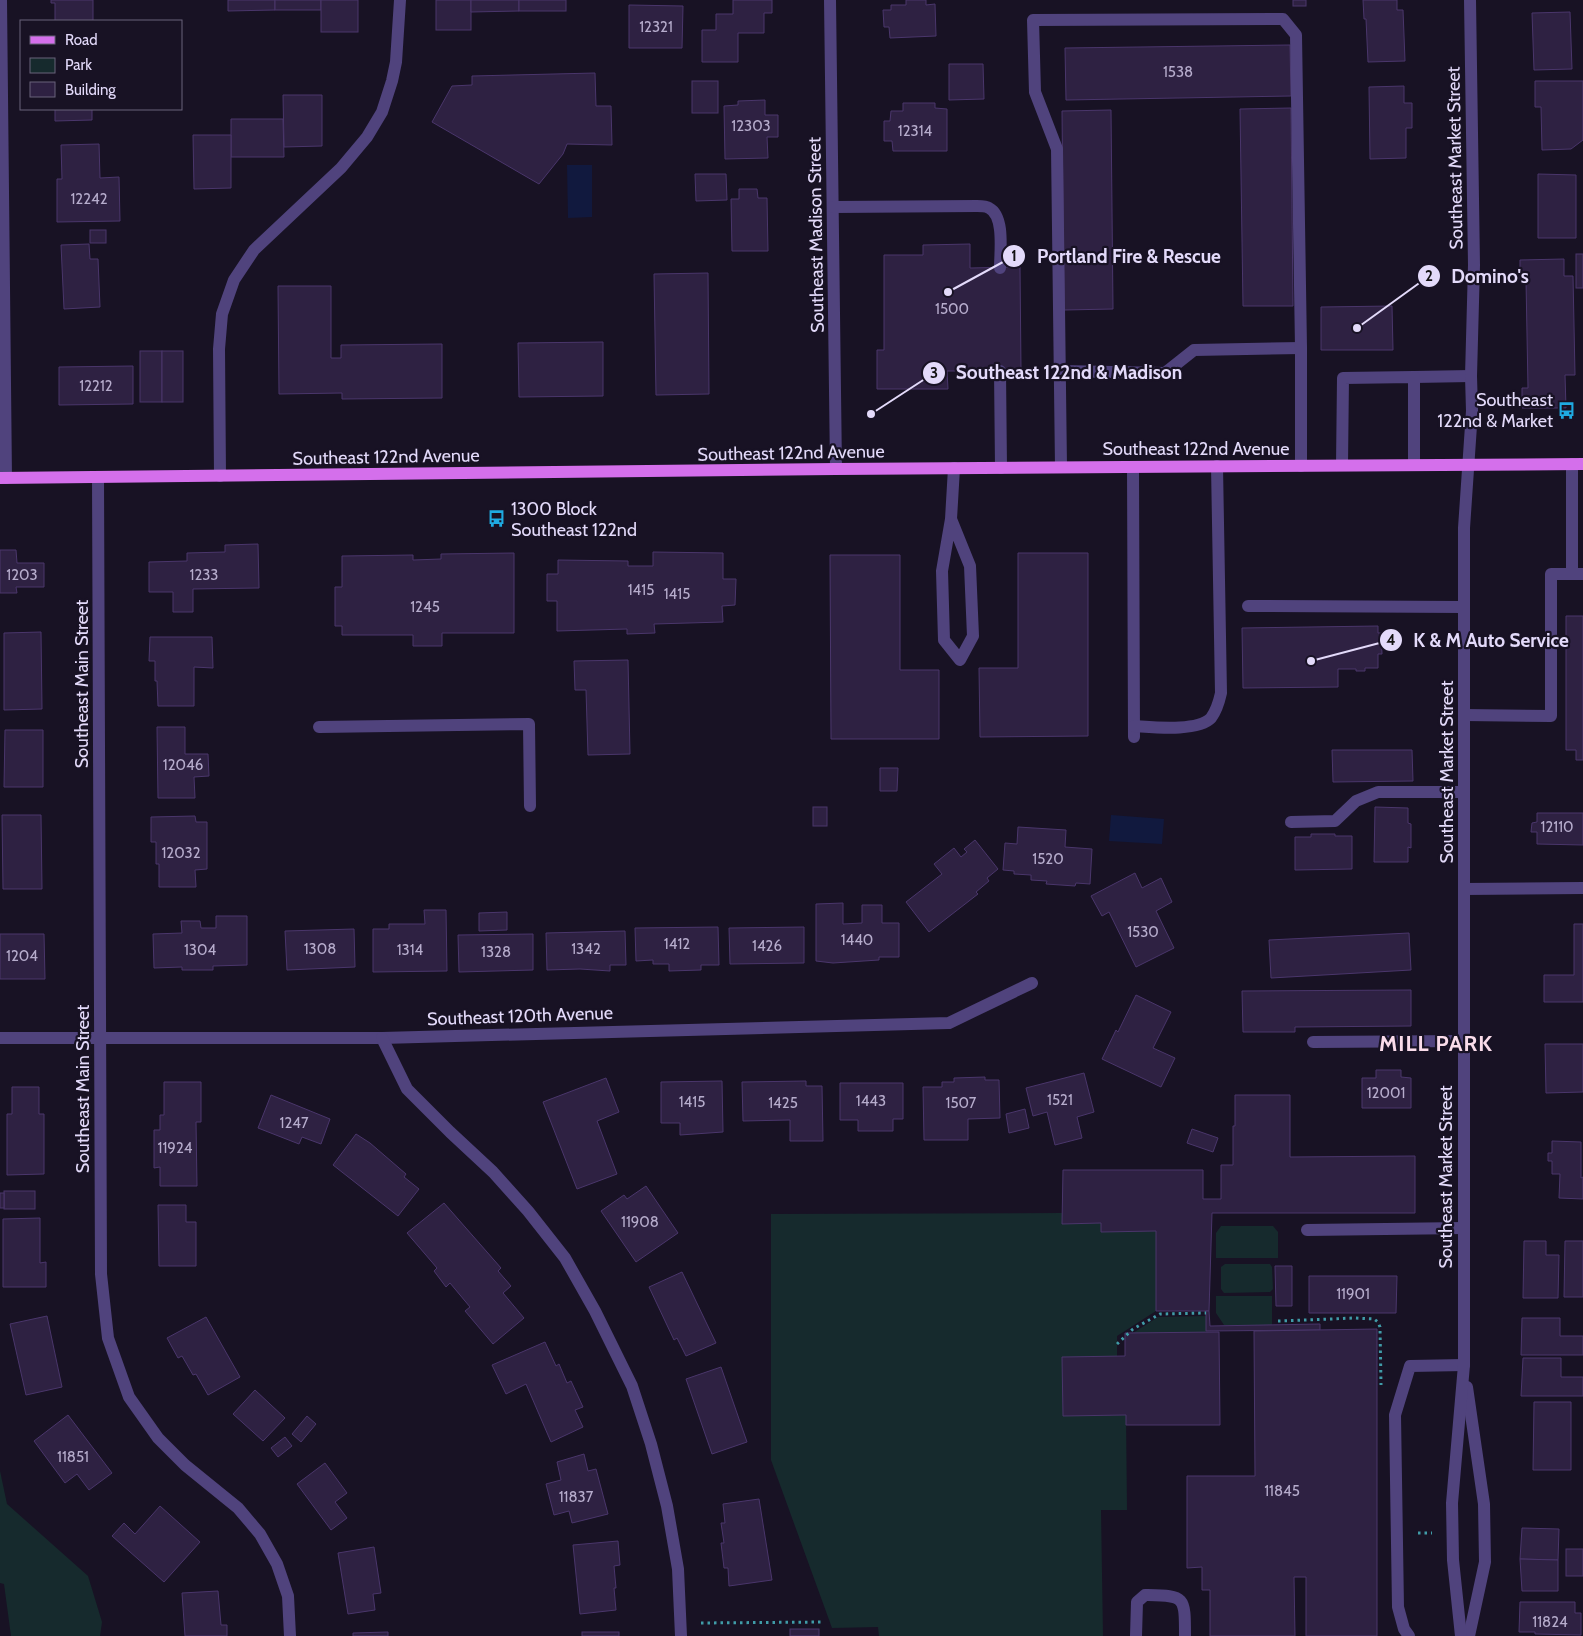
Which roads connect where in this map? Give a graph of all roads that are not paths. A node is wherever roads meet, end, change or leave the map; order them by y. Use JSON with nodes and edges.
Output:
{"nodes":[{"id":1,"x":1,"y":0,"type":"edge"},
{"id":2,"x":400,"y":0,"type":"edge"},
{"id":3,"x":830,"y":0,"type":"edge"},
{"id":4,"x":1470,"y":0,"type":"edge"},
{"id":5,"x":1,"y":88,"type":"edge"},
{"id":6,"x":833,"y":207,"type":"junction"},
{"id":7,"x":1000,"y":268,"type":"dead end"},
{"id":8,"x":1301,"y":348,"type":"junction"},
{"id":9,"x":1000,"y":371,"type":"dead end"},
{"id":10,"x":1060,"y":371,"type":"junction"},
{"id":11,"x":1471,"y":376,"type":"junction"},
{"id":12,"x":1414,"y":377,"type":"junction"},
{"id":13,"x":1468,"y":464,"type":"junction"},
{"id":14,"x":1577,"y":464,"type":"edge"},
{"id":15,"x":1342,"y":465,"type":"junction"},
{"id":16,"x":1414,"y":465,"type":"junction"},
{"id":17,"x":1217,"y":466,"type":"junction"},
{"id":18,"x":1301,"y":466,"type":"junction"},
{"id":19,"x":1061,"y":467,"type":"junction"},
{"id":20,"x":1133,"y":467,"type":"junction"},
{"id":21,"x":954,"y":468,"type":"junction"},
{"id":22,"x":1001,"y":468,"type":"junction"},
{"id":23,"x":836,"y":469,"type":"junction"},
{"id":24,"x":220,"y":476,"type":"junction"},
{"id":25,"x":98,"y":477,"type":"junction"},
{"id":26,"x":3,"y":478,"type":"edge"},
{"id":27,"x":951,"y":519,"type":"junction"},
{"id":28,"x":1577,"y":574,"type":"edge"},
{"id":29,"x":1248,"y":606,"type":"dead end"},
{"id":30,"x":1464,"y":607,"type":"junction"},
{"id":31,"x":1464,"y":716,"type":"junction"},
{"id":32,"x":319,"y":727,"type":"dead end"},
{"id":33,"x":1464,"y":792,"type":"junction"},
{"id":34,"x":530,"y":806,"type":"dead end"},
{"id":35,"x":1291,"y":822,"type":"dead end"},
{"id":36,"x":1583,"y":888,"type":"edge"},
{"id":37,"x":1464,"y":889,"type":"junction"},
{"id":38,"x":1032,"y":982,"type":"dead end"},
{"id":39,"x":0,"y":1038,"type":"edge"},
{"id":40,"x":100,"y":1038,"type":"junction"},
{"id":41,"x":382,"y":1038,"type":"junction"},
{"id":42,"x":1464,"y":1041,"type":"junction"},
{"id":43,"x":1313,"y":1042,"type":"dead end"},
{"id":44,"x":1464,"y":1228,"type":"junction"},
{"id":45,"x":1307,"y":1230,"type":"dead end"},
{"id":46,"x":1464,"y":1365,"type":"junction"},
{"id":47,"x":680,"y":1630,"type":"edge"},
{"id":48,"x":290,"y":1636,"type":"edge"},
{"id":49,"x":1136,"y":1636,"type":"edge"},
{"id":50,"x":1185,"y":1636,"type":"edge"},
{"id":51,"x":1408,"y":1636,"type":"edge"},
{"id":52,"x":1461,"y":1636,"type":"edge"},
{"id":53,"x":1469,"y":1636,"type":"edge"}],
"edges":[{"from":1,"to":5,"type":"street"},
{"from":2,"to":24,"type":"street"},
{"from":3,"to":6,"type":"street","name":"Southeast Madison Street"},
{"from":4,"to":11,"type":"street","name":"Southeast Market Street"},
{"from":5,"to":26,"type":"street"},
{"from":6,"to":7,"type":"street"},
{"from":6,"to":23,"type":"street","name":"Southeast Madison Street"},
{"from":8,"to":10,"type":"street"},
{"from":8,"to":10,"type":"street"},
{"from":8,"to":18,"type":"street"},
{"from":9,"to":22,"type":"street"},
{"from":10,"to":19,"type":"street"},
{"from":11,"to":12,"type":"street"},
{"from":11,"to":13,"type":"street","name":"Southeast Market Street"},
{"from":12,"to":15,"type":"street"},
{"from":12,"to":16,"type":"street"},
{"from":13,"to":14,"type":"main road","name":"Southeast 122nd Avenue"},
{"from":13,"to":16,"type":"main road","name":"Southeast 122nd Avenue"},
{"from":13,"to":30,"type":"street","name":"Southeast Market Street"},
{"from":14,"to":28,"type":"street"},
{"from":15,"to":16,"type":"main road","name":"Southeast 122nd Avenue"},
{"from":15,"to":18,"type":"main road","name":"Southeast 122nd Avenue"},
{"from":17,"to":18,"type":"main road","name":"Southeast 122nd Avenue"},
{"from":17,"to":20,"type":"main road","name":"Southeast 122nd Avenue"},
{"from":17,"to":20,"type":"street"},
{"from":19,"to":20,"type":"main road","name":"Southeast 122nd Avenue"},
{"from":19,"to":22,"type":"main road","name":"Southeast 122nd Avenue"},
{"from":21,"to":22,"type":"main road","name":"Southeast 122nd Avenue"},
{"from":21,"to":23,"type":"main road","name":"Southeast 122nd Avenue"},
{"from":21,"to":27,"type":"street"},
{"from":23,"to":24,"type":"main road","name":"Southeast 122nd Avenue"},
{"from":24,"to":25,"type":"main road","name":"Southeast 122nd Avenue"},
{"from":25,"to":26,"type":"main road","name":"Southeast 122nd Avenue"},
{"from":25,"to":40,"type":"street","name":"Southeast Main Street"},
{"from":27,"to":27,"type":"street"},
{"from":28,"to":31,"type":"street"},
{"from":29,"to":30,"type":"street"},
{"from":30,"to":31,"type":"street","name":"Southeast Market Street"},
{"from":31,"to":33,"type":"street","name":"Southeast Market Street"},
{"from":32,"to":34,"type":"street"},
{"from":33,"to":35,"type":"street"},
{"from":33,"to":37,"type":"street","name":"Southeast Market Street"},
{"from":36,"to":37,"type":"street"},
{"from":37,"to":42,"type":"street","name":"Southeast Market Street"},
{"from":38,"to":41,"type":"street","name":"Southeast 120th Avenue"},
{"from":39,"to":40,"type":"street","name":"Southeast 120th Avenue"},
{"from":40,"to":41,"type":"street","name":"Southeast 120th Avenue"},
{"from":40,"to":48,"type":"street","name":"Southeast Main Street"},
{"from":41,"to":47,"type":"street"},
{"from":42,"to":43,"type":"street"},
{"from":42,"to":44,"type":"street","name":"Southeast Market Street"},
{"from":44,"to":45,"type":"street"},
{"from":44,"to":46,"type":"street","name":"Southeast Market Street"},
{"from":46,"to":51,"type":"street"},
{"from":46,"to":52,"type":"street","name":"Southeast Market Street"},
{"from":46,"to":53,"type":"street","name":"Southeast Market Street"},
{"from":49,"to":50,"type":"street"}]}
